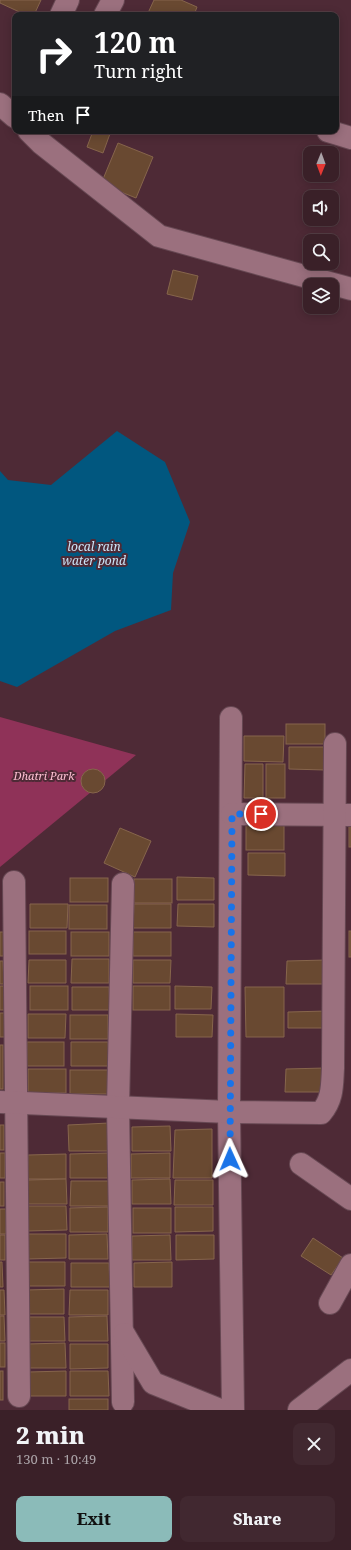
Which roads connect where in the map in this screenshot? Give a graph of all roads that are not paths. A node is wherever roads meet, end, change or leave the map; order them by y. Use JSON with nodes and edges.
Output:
{"nodes":[{"id":1,"x":68,"y":0,"type":"edge"},
{"id":2,"x":113,"y":0,"type":"edge"},
{"id":3,"x":62,"y":12,"type":"edge"},
{"id":4,"x":107,"y":12,"type":"edge"},
{"id":5,"x":338,"y":134,"type":"edge"},
{"id":6,"x":39,"y":135,"type":"edge"},
{"id":7,"x":351,"y":138,"type":"edge"},
{"id":8,"x":351,"y":289,"type":"edge"},
{"id":9,"x":231,"y":718,"type":"dead end"},
{"id":10,"x":335,"y":744,"type":"dead end"},
{"id":11,"x":232,"y":814,"type":"junction"},
{"id":12,"x":342,"y":815,"type":"edge"},
{"id":13,"x":14,"y":882,"type":"dead end"},
{"id":14,"x":122,"y":884,"type":"dead end"},
{"id":15,"x":342,"y":1074,"type":"edge"},
{"id":16,"x":8,"y":1102,"type":"edge"},
{"id":17,"x":118,"y":1108,"type":"junction"},
{"id":18,"x":229,"y":1112,"type":"junction"},
{"id":19,"x":301,"y":1164,"type":"dead end"},
{"id":20,"x":351,"y":1199,"type":"edge"},
{"id":21,"x":351,"y":1265,"type":"edge"},
{"id":22,"x":330,"y":1303,"type":"dead end"},
{"id":23,"x":123,"y":1332,"type":"junction"},
{"id":24,"x":351,"y":1370,"type":"edge"},
{"id":25,"x":19,"y":1396,"type":"dead end"},
{"id":26,"x":123,"y":1402,"type":"dead end"},
{"id":27,"x":220,"y":1410,"type":"edge"},
{"id":28,"x":233,"y":1410,"type":"edge"},
{"id":29,"x":298,"y":1410,"type":"edge"}],
"edges":[{"from":1,"to":3,"type":"street"},
{"from":2,"to":4,"type":"street"},
{"from":5,"to":7,"type":"street"},
{"from":6,"to":8,"type":"street"},
{"from":9,"to":11,"type":"street"},
{"from":10,"to":12,"type":"street"},
{"from":11,"to":12,"type":"street"},
{"from":11,"to":18,"type":"street"},
{"from":12,"to":15,"type":"street"},
{"from":13,"to":16,"type":"street"},
{"from":14,"to":17,"type":"street"},
{"from":15,"to":18,"type":"street"},
{"from":16,"to":17,"type":"street"},
{"from":16,"to":25,"type":"street"},
{"from":17,"to":18,"type":"street"},
{"from":17,"to":23,"type":"street"},
{"from":18,"to":28,"type":"street"},
{"from":19,"to":20,"type":"street"},
{"from":21,"to":22,"type":"street"},
{"from":23,"to":26,"type":"street"},
{"from":23,"to":27,"type":"street"},
{"from":24,"to":29,"type":"street"}]}
